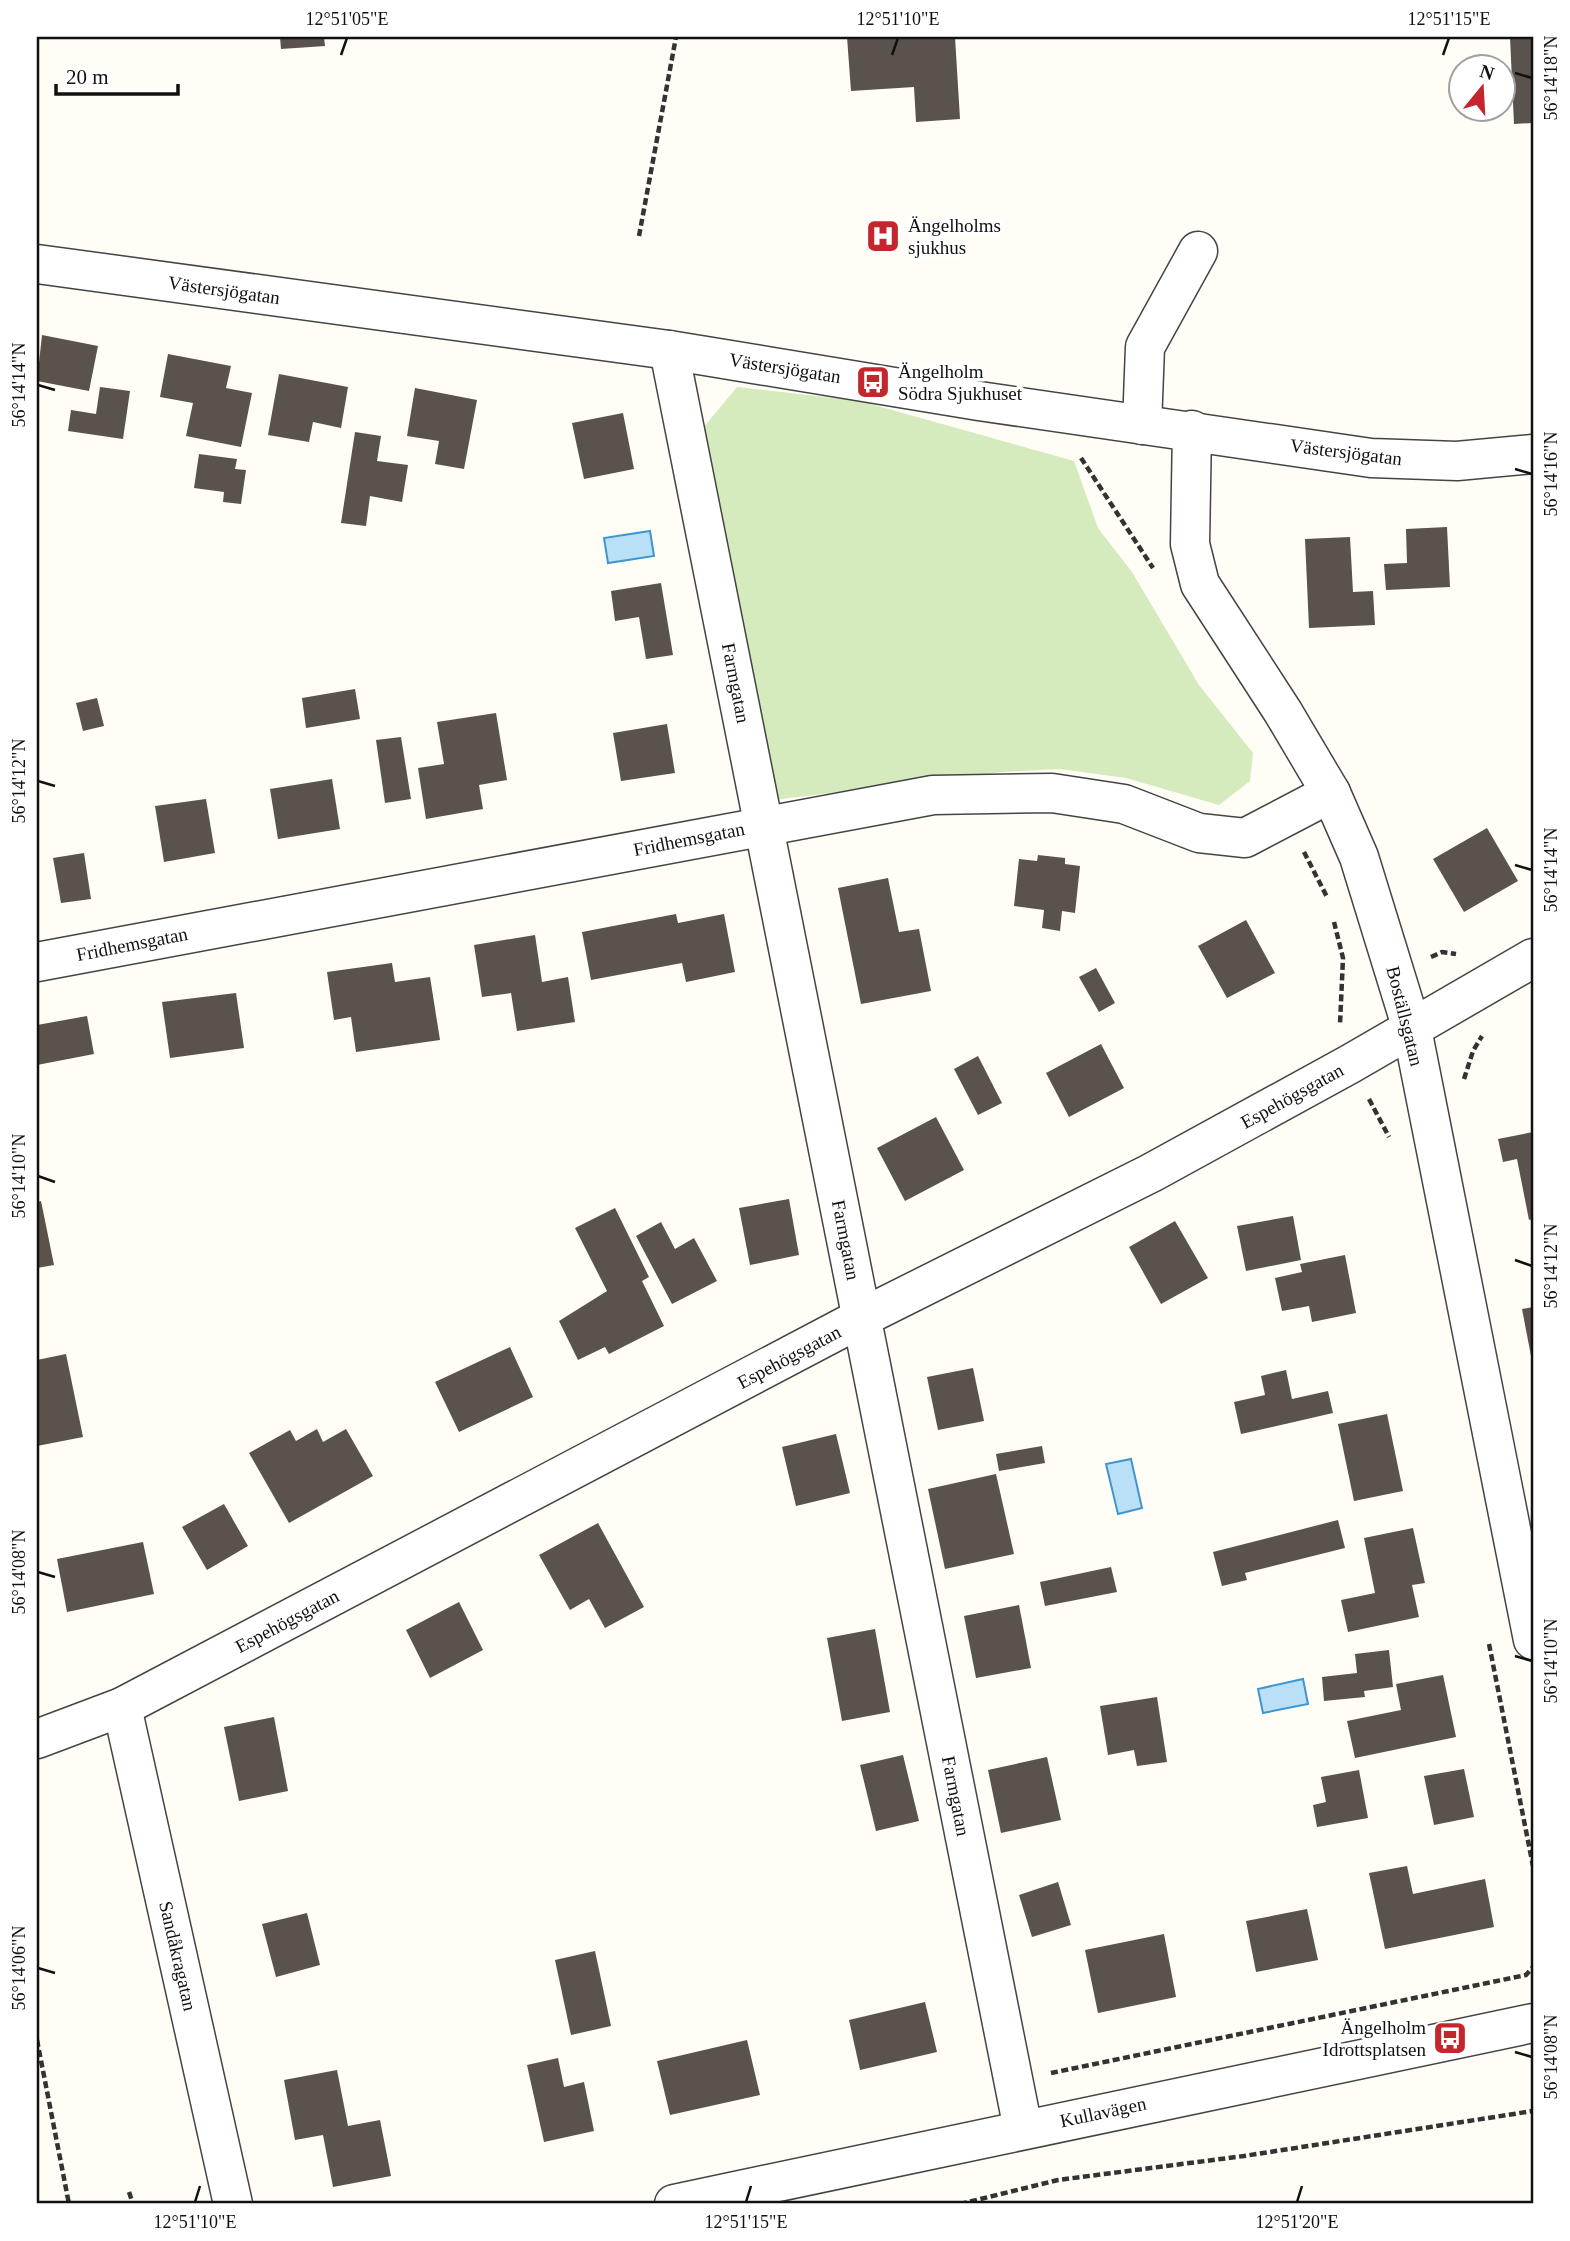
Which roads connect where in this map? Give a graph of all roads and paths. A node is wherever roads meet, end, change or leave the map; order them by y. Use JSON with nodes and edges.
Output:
{"nodes":[{"id":1,"x":676,"y":37,"type":"edge"},
{"id":2,"x":639,"y":236,"type":"dead end"},
{"id":3,"x":1198,"y":251,"type":"dead end"},
{"id":4,"x":37,"y":264,"type":"edge"},
{"id":5,"x":669,"y":350,"type":"junction"},
{"id":6,"x":1142,"y":425,"type":"junction"},
{"id":7,"x":1192,"y":430,"type":"junction"},
{"id":8,"x":1533,"y":454,"type":"edge"},
{"id":9,"x":1331,"y":793,"type":"junction"},
{"id":10,"x":764,"y":824,"type":"junction"},
{"id":11,"x":1533,"y":958,"type":"edge"},
{"id":12,"x":37,"y":962,"type":"edge"},
{"id":13,"x":1412,"y":1028,"type":"junction"},
{"id":14,"x":861,"y":1318,"type":"junction"},
{"id":15,"x":1533,"y":1640,"type":"edge"},
{"id":16,"x":122,"y":1707,"type":"junction"},
{"id":17,"x":37,"y":1739,"type":"edge"},
{"id":18,"x":1533,"y":1966,"type":"edge"},
{"id":19,"x":1533,"y":1973,"type":"edge"},
{"id":20,"x":1526,"y":1975,"type":"junction"},
{"id":21,"x":1533,"y":2023,"type":"edge"},
{"id":22,"x":37,"y":2040,"type":"edge"},
{"id":23,"x":1013,"y":2081,"type":"junction"},
{"id":24,"x":1533,"y":2111,"type":"edge"},
{"id":25,"x":1023,"y":2129,"type":"junction"},
{"id":26,"x":129,"y":2192,"type":"dead end"},
{"id":27,"x":786,"y":2193,"type":"edge"},
{"id":28,"x":69,"y":2204,"type":"edge"},
{"id":29,"x":133,"y":2204,"type":"edge"},
{"id":30,"x":233,"y":2204,"type":"edge"},
{"id":31,"x":674,"y":2204,"type":"edge"},
{"id":32,"x":960,"y":2204,"type":"edge"}],
"edges":[{"from":1,"to":2,"type":"path"},
{"from":3,"to":6,"type":"street"},
{"from":4,"to":5,"type":"street","name":"Västersjögatan"},
{"from":5,"to":6,"type":"street","name":"Västersjögatan"},
{"from":5,"to":10,"type":"street","name":"Farmgatan"},
{"from":6,"to":7,"type":"street","name":"Västersjögatan"},
{"from":7,"to":8,"type":"street","name":"Västersjögatan"},
{"from":7,"to":9,"type":"street","name":"Boställsgatan"},
{"from":9,"to":10,"type":"street","name":"Fridhemsgatan"},
{"from":9,"to":13,"type":"street","name":"Boställsgatan"},
{"from":10,"to":12,"type":"street","name":"Fridhemsgatan"},
{"from":10,"to":14,"type":"street","name":"Farmgatan"},
{"from":11,"to":13,"type":"street","name":"Espehögsgatan"},
{"from":13,"to":14,"type":"street","name":"Espehögsgatan"},
{"from":13,"to":15,"type":"street","name":"Boställsgatan"},
{"from":14,"to":16,"type":"street","name":"Espehögsgatan"},
{"from":14,"to":23,"type":"street","name":"Farmgatan"},
{"from":16,"to":17,"type":"street","name":"Espehögsgatan"},
{"from":16,"to":30,"type":"street","name":"Sandåkragatan"},
{"from":18,"to":20,"type":"path"},
{"from":19,"to":20,"type":"path"},
{"from":20,"to":23,"type":"path"},
{"from":21,"to":25,"type":"street","name":"Kullavägen"},
{"from":22,"to":28,"type":"path"},
{"from":23,"to":25,"type":"street","name":"Farmgatan"},
{"from":24,"to":32,"type":"path"},
{"from":25,"to":27,"type":"street","name":"Kullavägen"},
{"from":26,"to":29,"type":"path"},
{"from":27,"to":31,"type":"street","name":"Kullavägen"}]}
